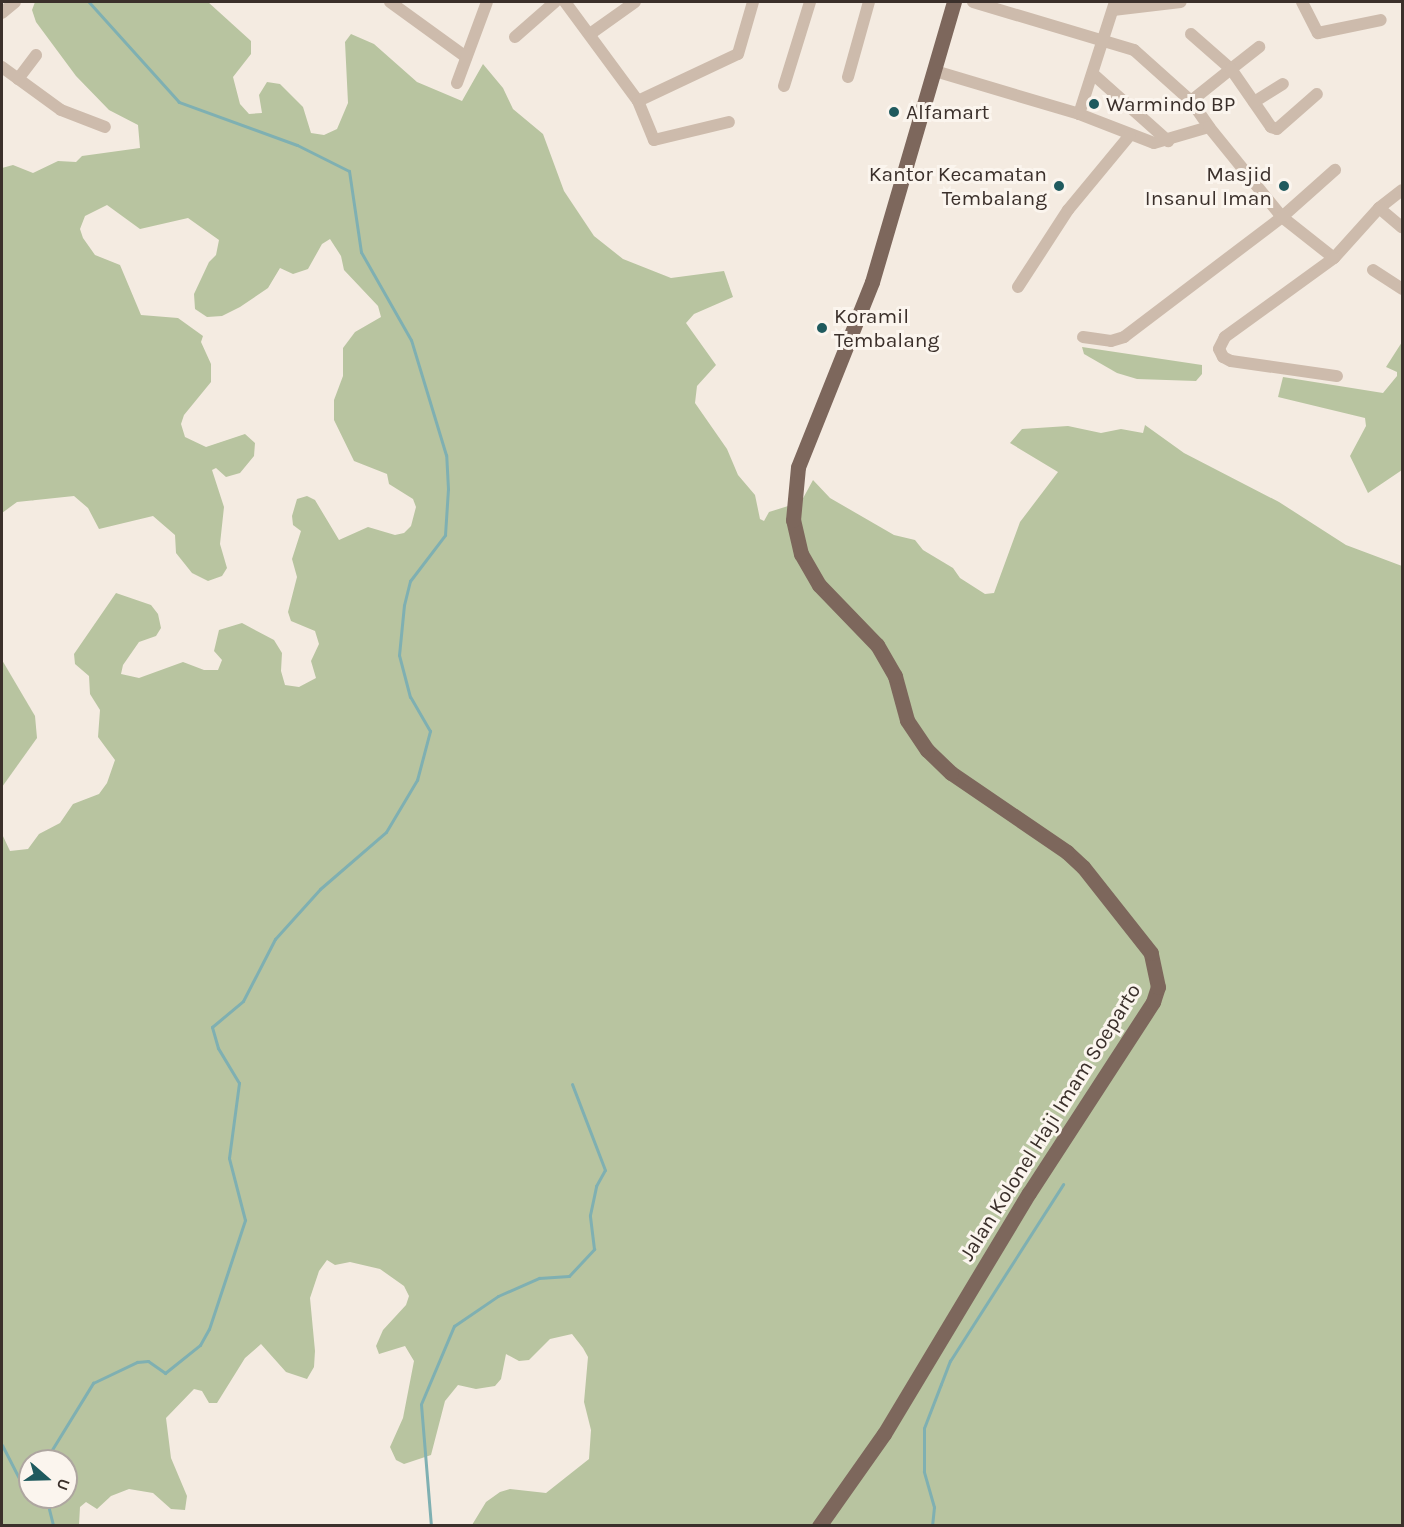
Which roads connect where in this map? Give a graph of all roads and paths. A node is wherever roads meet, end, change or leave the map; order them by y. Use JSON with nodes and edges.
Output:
{"nodes":[{"id":1,"x":15,"y":2,"type":"edge"},
{"id":2,"x":390,"y":2,"type":"edge"},
{"id":3,"x":487,"y":2,"type":"edge"},
{"id":4,"x":555,"y":2,"type":"edge"},
{"id":5,"x":565,"y":2,"type":"edge"},
{"id":6,"x":635,"y":2,"type":"edge"},
{"id":7,"x":753,"y":2,"type":"edge"},
{"id":8,"x":810,"y":2,"type":"edge"},
{"id":9,"x":869,"y":2,"type":"edge"},
{"id":10,"x":954,"y":2,"type":"edge"},
{"id":11,"x":973,"y":2,"type":"edge"},
{"id":12,"x":1181,"y":2,"type":"edge"},
{"id":13,"x":1302,"y":2,"type":"edge"},
{"id":14,"x":1114,"y":6,"type":"edge"},
{"id":15,"x":2,"y":14,"type":"edge"},
{"id":16,"x":1381,"y":20,"type":"dead end"},
{"id":17,"x":590,"y":34,"type":"junction"},
{"id":18,"x":1191,"y":34,"type":"dead end"},
{"id":19,"x":515,"y":37,"type":"dead end"},
{"id":20,"x":1103,"y":38,"type":"junction"},
{"id":21,"x":1259,"y":47,"type":"dead end"},
{"id":22,"x":36,"y":55,"type":"dead end"},
{"id":23,"x":466,"y":57,"type":"junction"},
{"id":24,"x":2,"y":67,"type":"edge"},
{"id":25,"x":1231,"y":69,"type":"junction"},
{"id":26,"x":935,"y":71,"type":"junction"},
{"id":27,"x":1093,"y":74,"type":"junction"},
{"id":28,"x":848,"y":77,"type":"dead end"},
{"id":29,"x":18,"y":79,"type":"junction"},
{"id":30,"x":458,"y":83,"type":"dead end"},
{"id":31,"x":1282,"y":84,"type":"dead end"},
{"id":32,"x":784,"y":86,"type":"dead end"},
{"id":33,"x":1317,"y":94,"type":"dead end"},
{"id":34,"x":638,"y":101,"type":"junction"},
{"id":35,"x":1191,"y":101,"type":"junction"},
{"id":36,"x":1254,"y":102,"type":"junction"},
{"id":37,"x":1079,"y":114,"type":"junction"},
{"id":38,"x":729,"y":122,"type":"dead end"},
{"id":39,"x":105,"y":127,"type":"dead end"},
{"id":40,"x":1209,"y":127,"type":"junction"},
{"id":41,"x":1130,"y":135,"type":"junction"},
{"id":42,"x":1168,"y":141,"type":"junction"},
{"id":43,"x":1335,"y":170,"type":"dead end"},
{"id":44,"x":1402,"y":190,"type":"edge"},
{"id":45,"x":1379,"y":208,"type":"junction"},
{"id":46,"x":1282,"y":217,"type":"junction"},
{"id":47,"x":1402,"y":227,"type":"edge"},
{"id":48,"x":1334,"y":258,"type":"junction"},
{"id":49,"x":1373,"y":270,"type":"dead end"},
{"id":50,"x":1018,"y":288,"type":"dead end"},
{"id":51,"x":1402,"y":289,"type":"edge"},
{"id":52,"x":1083,"y":337,"type":"dead end"},
{"id":53,"x":1337,"y":376,"type":"dead end"},
{"id":54,"x":819,"y":1526,"type":"edge"}],
"edges":[{"from":1,"to":15,"type":"street"},
{"from":2,"to":23,"type":"street"},
{"from":3,"to":23,"type":"street"},
{"from":4,"to":19,"type":"street"},
{"from":5,"to":17,"type":"street"},
{"from":6,"to":17,"type":"street"},
{"from":7,"to":34,"type":"street"},
{"from":8,"to":32,"type":"street"},
{"from":9,"to":28,"type":"street"},
{"from":10,"to":26,"type":"main road","name":"Jalan Kolonel Haji Imam Soeparto"},
{"from":11,"to":20,"type":"street"},
{"from":12,"to":14,"type":"street"},
{"from":13,"to":16,"type":"street"},
{"from":14,"to":20,"type":"street"},
{"from":17,"to":34,"type":"street"},
{"from":18,"to":25,"type":"street"},
{"from":20,"to":27,"type":"street"},
{"from":20,"to":35,"type":"street"},
{"from":21,"to":25,"type":"street"},
{"from":22,"to":29,"type":"street"},
{"from":23,"to":30,"type":"street"},
{"from":24,"to":29,"type":"street"},
{"from":25,"to":35,"type":"street"},
{"from":25,"to":36,"type":"street"},
{"from":26,"to":37,"type":"street"},
{"from":26,"to":54,"type":"main road","name":"Jalan Kolonel Haji Imam Soeparto"},
{"from":27,"to":37,"type":"street"},
{"from":27,"to":42,"type":"street"},
{"from":29,"to":39,"type":"street"},
{"from":31,"to":36,"type":"street"},
{"from":33,"to":36,"type":"street"},
{"from":34,"to":38,"type":"street"},
{"from":35,"to":40,"type":"street"},
{"from":37,"to":41,"type":"street"},
{"from":40,"to":42,"type":"street"},
{"from":40,"to":46,"type":"street"},
{"from":41,"to":42,"type":"street"},
{"from":41,"to":50,"type":"street"},
{"from":43,"to":46,"type":"street"},
{"from":44,"to":45,"type":"street"},
{"from":45,"to":47,"type":"street"},
{"from":45,"to":48,"type":"street"},
{"from":46,"to":48,"type":"street"},
{"from":46,"to":52,"type":"street"},
{"from":48,"to":53,"type":"street"},
{"from":49,"to":51,"type":"street"}]}
